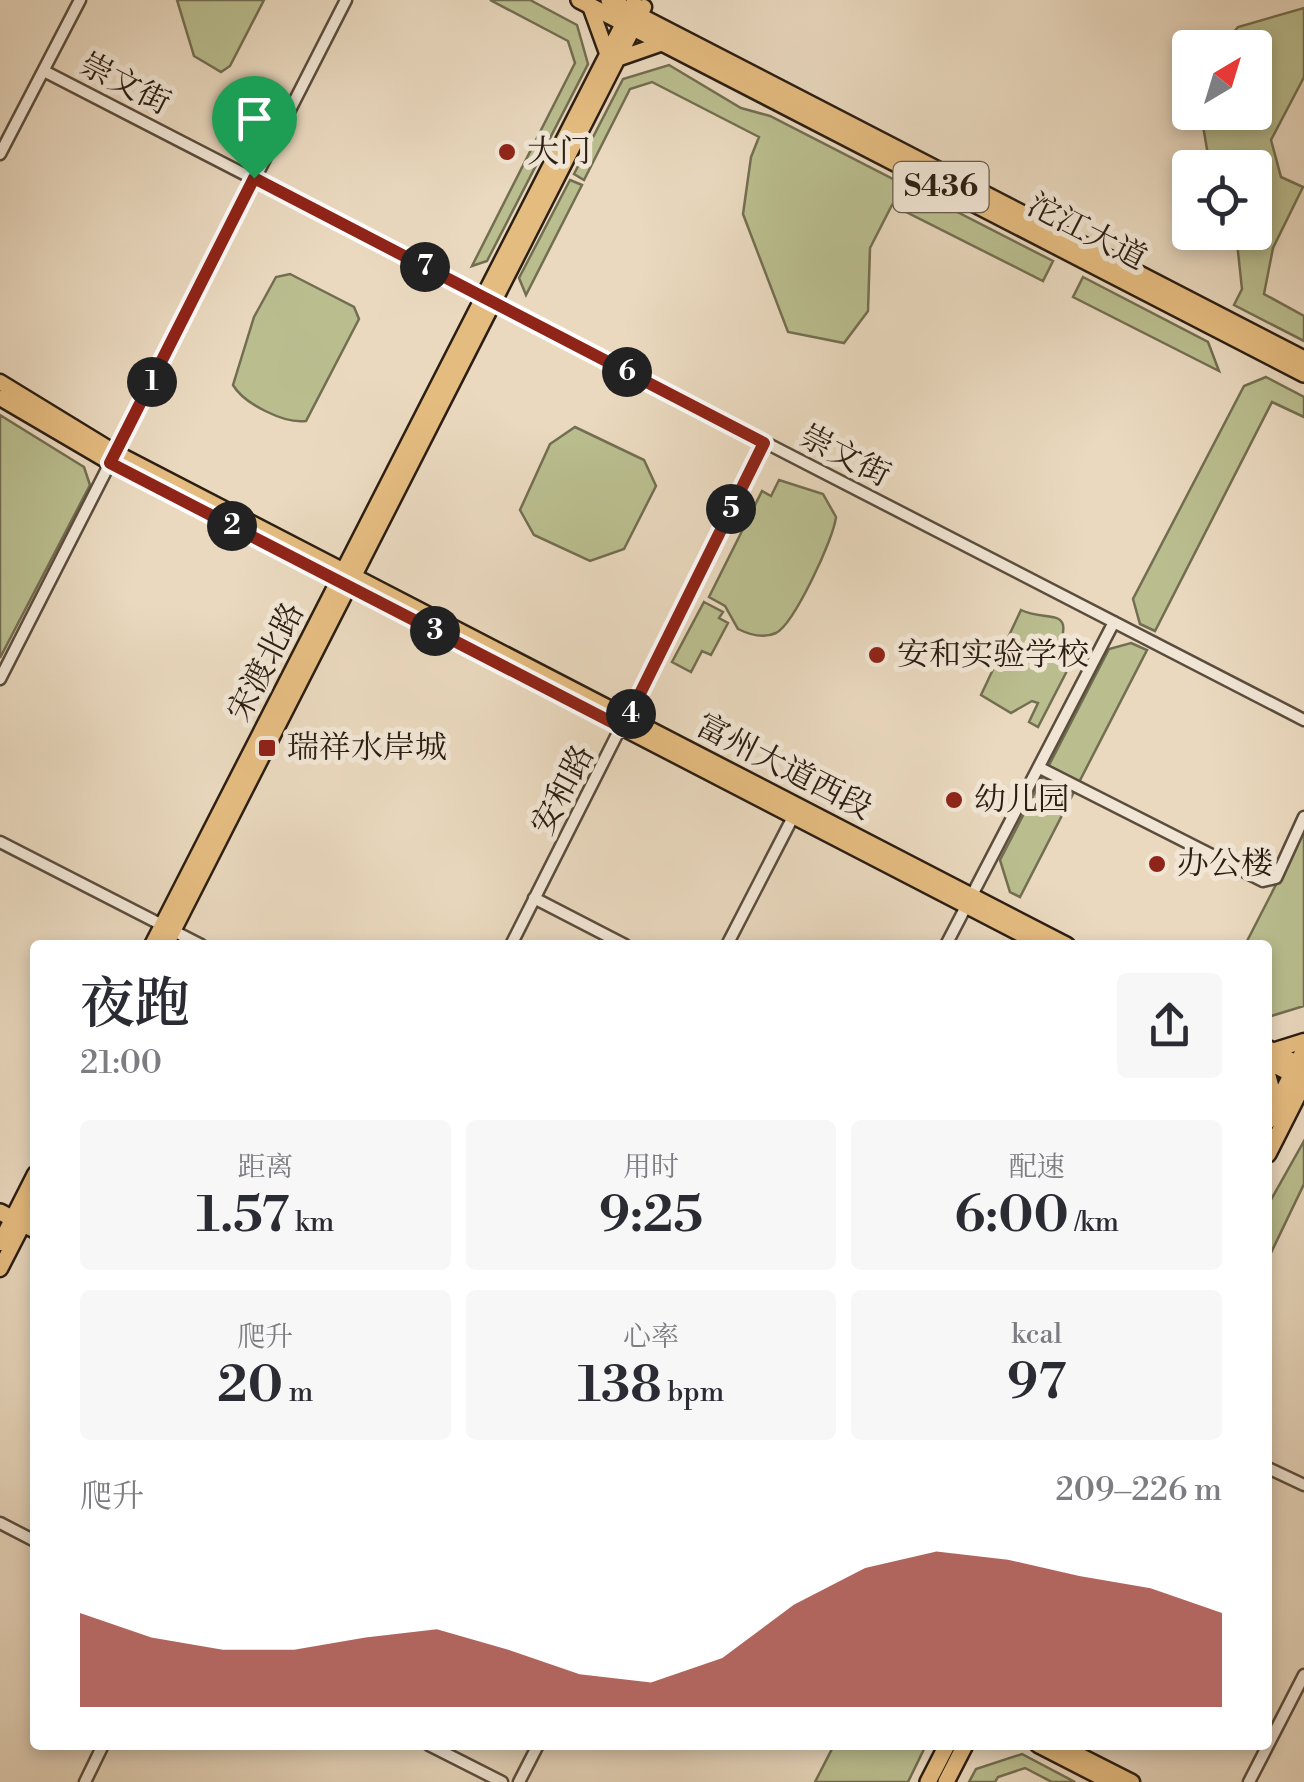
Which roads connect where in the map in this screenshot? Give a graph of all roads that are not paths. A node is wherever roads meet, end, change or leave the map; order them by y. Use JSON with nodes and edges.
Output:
{"nodes":[{"id":1,"x":80,"y":0,"type":"edge"},
{"id":2,"x":346,"y":0,"type":"edge"},
{"id":3,"x":609,"y":0,"type":"edge"},
{"id":4,"x":584,"y":3,"type":"edge"},
{"id":5,"x":634,"y":14,"type":"edge"},
{"id":6,"x":663,"y":44,"type":"junction"},
{"id":7,"x":612,"y":56,"type":"junction"},
{"id":8,"x":44,"y":71,"type":"junction"},
{"id":9,"x":0,"y":154,"type":"edge"},
{"id":10,"x":254,"y":178,"type":"junction"},
{"id":11,"x":490,"y":300,"type":"junction"},
{"id":12,"x":1304,"y":359,"type":"edge"},
{"id":13,"x":1304,"y":374,"type":"edge"},
{"id":14,"x":0,"y":382,"type":"edge"},
{"id":15,"x":0,"y":398,"type":"edge"},
{"id":16,"x":764,"y":443,"type":"junction"},
{"id":17,"x":113,"y":458,"type":"junction"},
{"id":18,"x":347,"y":579,"type":"junction"},
{"id":19,"x":1114,"y":622,"type":"junction"},
{"id":20,"x":0,"y":679,"type":"edge"},
{"id":21,"x":1304,"y":720,"type":"edge"},
{"id":22,"x":626,"y":723,"type":"junction"},
{"id":23,"x":1040,"y":768,"type":"junction"},
{"id":24,"x":793,"y":816,"type":"junction"},
{"id":25,"x":1304,"y":817,"type":"edge"},
{"id":26,"x":0,"y":842,"type":"edge"},
{"id":27,"x":534,"y":898,"type":"junction"},
{"id":28,"x":971,"y":902,"type":"junction"},
{"id":29,"x":168,"y":928,"type":"junction"},
{"id":30,"x":157,"y":940,"type":"edge"},
{"id":31,"x":167,"y":940,"type":"edge"},
{"id":32,"x":191,"y":940,"type":"edge"},
{"id":33,"x":513,"y":940,"type":"edge"},
{"id":34,"x":616,"y":940,"type":"edge"},
{"id":35,"x":730,"y":940,"type":"edge"},
{"id":36,"x":949,"y":940,"type":"edge"},
{"id":37,"x":1034,"y":940,"type":"edge"},
{"id":38,"x":1057,"y":940,"type":"edge"},
{"id":39,"x":1304,"y":1041,"type":"edge"},
{"id":40,"x":1272,"y":1053,"type":"edge"},
{"id":41,"x":1272,"y":1056,"type":"edge"},
{"id":42,"x":1301,"y":1070,"type":"edge"},
{"id":43,"x":1272,"y":1080,"type":"edge"},
{"id":44,"x":1290,"y":1107,"type":"edge"},
{"id":45,"x":1272,"y":1145,"type":"edge"},
{"id":46,"x":30,"y":1190,"type":"edge"},
{"id":47,"x":0,"y":1202,"type":"edge"},
{"id":48,"x":21,"y":1219,"type":"edge"},
{"id":49,"x":0,"y":1243,"type":"edge"},
{"id":50,"x":0,"y":1269,"type":"edge"},
{"id":51,"x":1272,"y":1470,"type":"edge"},
{"id":52,"x":1304,"y":1485,"type":"edge"},
{"id":53,"x":0,"y":1523,"type":"edge"},
{"id":54,"x":30,"y":1538,"type":"edge"},
{"id":55,"x":1304,"y":1675,"type":"edge"},
{"id":56,"x":1272,"y":1737,"type":"edge"},
{"id":57,"x":101,"y":1750,"type":"edge"},
{"id":58,"x":440,"y":1750,"type":"edge"},
{"id":59,"x":535,"y":1750,"type":"edge"},
{"id":60,"x":944,"y":1750,"type":"edge"},
{"id":61,"x":962,"y":1750,"type":"edge"},
{"id":62,"x":1048,"y":1750,"type":"edge"},
{"id":63,"x":1069,"y":1750,"type":"edge"},
{"id":64,"x":1265,"y":1750,"type":"edge"},
{"id":65,"x":85,"y":1782,"type":"edge"},
{"id":66,"x":502,"y":1782,"type":"edge"},
{"id":67,"x":519,"y":1782,"type":"edge"},
{"id":68,"x":928,"y":1782,"type":"edge"},
{"id":69,"x":946,"y":1782,"type":"edge"},
{"id":70,"x":1110,"y":1782,"type":"edge"},
{"id":71,"x":1132,"y":1782,"type":"edge"},
{"id":72,"x":1249,"y":1782,"type":"edge"}],
"edges":[{"from":1,"to":8,"type":"street"},
{"from":2,"to":10,"type":"street"},
{"from":3,"to":5,"type":"highway","name":"沱江大道","number":"S436"},
{"from":4,"to":5,"type":"highway","name":"沱江大道","number":"S436"},
{"from":4,"to":7,"type":"main road"},
{"from":5,"to":6,"type":"highway","name":"沱江大道","number":"S436"},
{"from":5,"to":7,"type":"main road","name":"宋渡北路"},
{"from":5,"to":12,"type":"highway","name":"沱江大道","number":"S436"},
{"from":6,"to":7,"type":"main road"},
{"from":6,"to":13,"type":"highway","name":"沱江大道","number":"S436"},
{"from":7,"to":11,"type":"main road","name":"宋渡北路"},
{"from":8,"to":9,"type":"street"},
{"from":8,"to":10,"type":"street","name":"崇文街"},
{"from":10,"to":11,"type":"street","name":"崇文街"},
{"from":10,"to":17,"type":"street"},
{"from":11,"to":16,"type":"street","name":"崇文街"},
{"from":11,"to":18,"type":"main road","name":"宋渡北路"},
{"from":14,"to":17,"type":"main road","name":"富州大道西段"},
{"from":15,"to":17,"type":"main road","name":"富州大道西段"},
{"from":16,"to":19,"type":"street","name":"崇文街"},
{"from":16,"to":22,"type":"street","name":"安和路"},
{"from":17,"to":18,"type":"main road","name":"富州大道西段"},
{"from":17,"to":20,"type":"street"},
{"from":18,"to":22,"type":"main road","name":"富州大道西段"},
{"from":18,"to":29,"type":"main road","name":"宋渡北路"},
{"from":19,"to":21,"type":"street","name":"崇文街"},
{"from":19,"to":23,"type":"street"},
{"from":22,"to":24,"type":"main road","name":"富州大道西段"},
{"from":22,"to":27,"type":"street","name":"安和路"},
{"from":22,"to":28,"type":"main road","name":"富州大道西段"},
{"from":23,"to":25,"type":"street"},
{"from":23,"to":28,"type":"street"},
{"from":24,"to":28,"type":"main road","name":"富州大道西段"},
{"from":24,"to":35,"type":"street"},
{"from":26,"to":29,"type":"street"},
{"from":27,"to":33,"type":"street","name":"安和路"},
{"from":27,"to":34,"type":"street"},
{"from":28,"to":36,"type":"street"},
{"from":28,"to":37,"type":"main road","name":"富州大道西段"},
{"from":28,"to":38,"type":"main road","name":"富州大道西段"},
{"from":29,"to":30,"type":"main road","name":"宋渡北路"},
{"from":29,"to":31,"type":"main road","name":"宋渡北路"},
{"from":29,"to":32,"type":"street"},
{"from":39,"to":40,"type":"main road"},
{"from":41,"to":42,"type":"main road"},
{"from":42,"to":44,"type":"highway"},
{"from":43,"to":44,"type":"main road"},
{"from":44,"to":45,"type":"highway"},
{"from":46,"to":48,"type":"main road"},
{"from":47,"to":48,"type":"highway"},
{"from":48,"to":49,"type":"main road"},
{"from":48,"to":50,"type":"main road"},
{"from":51,"to":52,"type":"street"},
{"from":53,"to":54,"type":"street"},
{"from":55,"to":56,"type":"street"},
{"from":57,"to":65,"type":"street"},
{"from":58,"to":66,"type":"street"},
{"from":59,"to":67,"type":"street"},
{"from":60,"to":68,"type":"highway"},
{"from":61,"to":69,"type":"highway"},
{"from":62,"to":70,"type":"main road"},
{"from":63,"to":71,"type":"main road"},
{"from":64,"to":72,"type":"street"}]}
